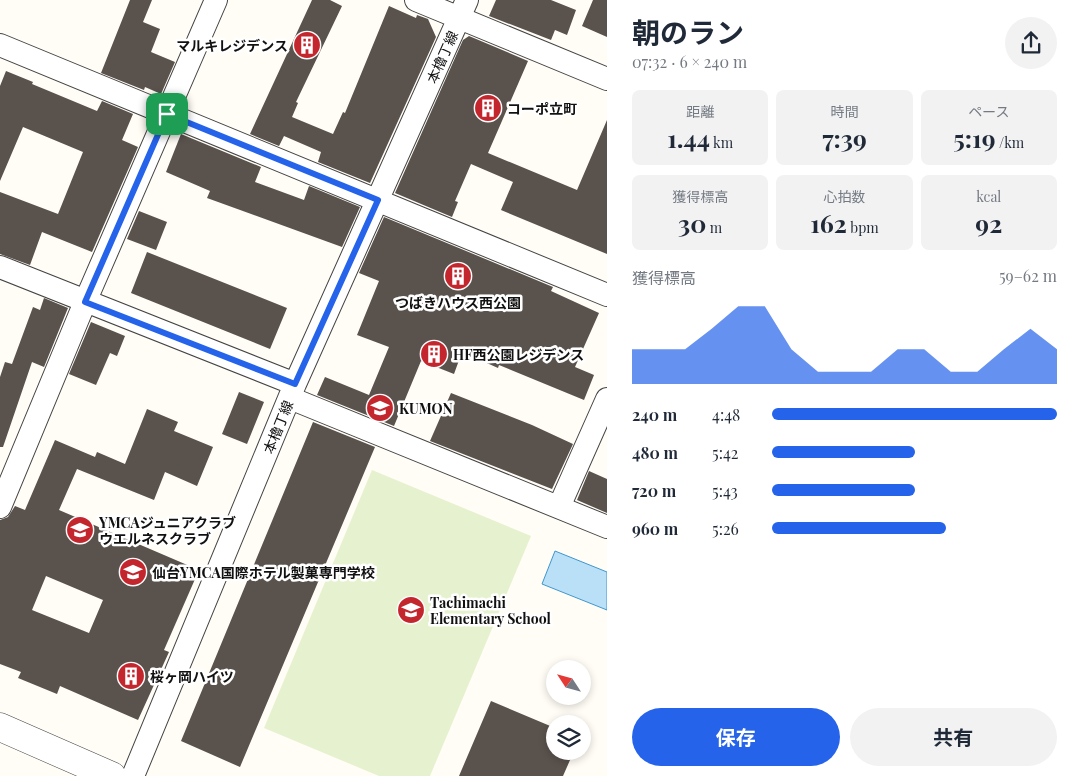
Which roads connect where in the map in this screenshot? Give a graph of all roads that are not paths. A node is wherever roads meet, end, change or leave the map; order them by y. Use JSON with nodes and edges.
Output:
{"nodes":[{"id":1,"x":216,"y":0,"type":"edge"},
{"id":2,"x":416,"y":0,"type":"edge"},
{"id":3,"x":463,"y":9,"type":"edge"},
{"id":4,"x":0,"y":45,"type":"edge"},
{"id":5,"x":607,"y":79,"type":"edge"},
{"id":6,"x":167,"y":114,"type":"junction"},
{"id":7,"x":378,"y":200,"type":"junction"},
{"id":8,"x":0,"y":267,"type":"edge"},
{"id":9,"x":607,"y":295,"type":"edge"},
{"id":10,"x":85,"y":302,"type":"junction"},
{"id":11,"x":293,"y":391,"type":"junction"},
{"id":12,"x":607,"y":399,"type":"edge"},
{"id":13,"x":0,"y":506,"type":"edge"},
{"id":14,"x":559,"y":507,"type":"junction"},
{"id":15,"x":607,"y":526,"type":"edge"},
{"id":16,"x":0,"y":727,"type":"edge"},
{"id":17,"x":112,"y":776,"type":"edge"},
{"id":18,"x":133,"y":776,"type":"edge"}],
"edges":[{"from":1,"to":6,"type":"street"},
{"from":2,"to":3,"type":"street"},
{"from":3,"to":5,"type":"street"},
{"from":3,"to":7,"type":"street","name":"本櫓丁線"},
{"from":4,"to":6,"type":"street"},
{"from":6,"to":7,"type":"street"},
{"from":6,"to":10,"type":"street"},
{"from":7,"to":9,"type":"street"},
{"from":7,"to":11,"type":"street","name":"本櫓丁線"},
{"from":8,"to":10,"type":"street"},
{"from":10,"to":11,"type":"street"},
{"from":10,"to":13,"type":"street"},
{"from":11,"to":14,"type":"street"},
{"from":11,"to":18,"type":"street","name":"本櫓丁線"},
{"from":12,"to":14,"type":"street"},
{"from":14,"to":15,"type":"street"},
{"from":16,"to":17,"type":"street"}]}
